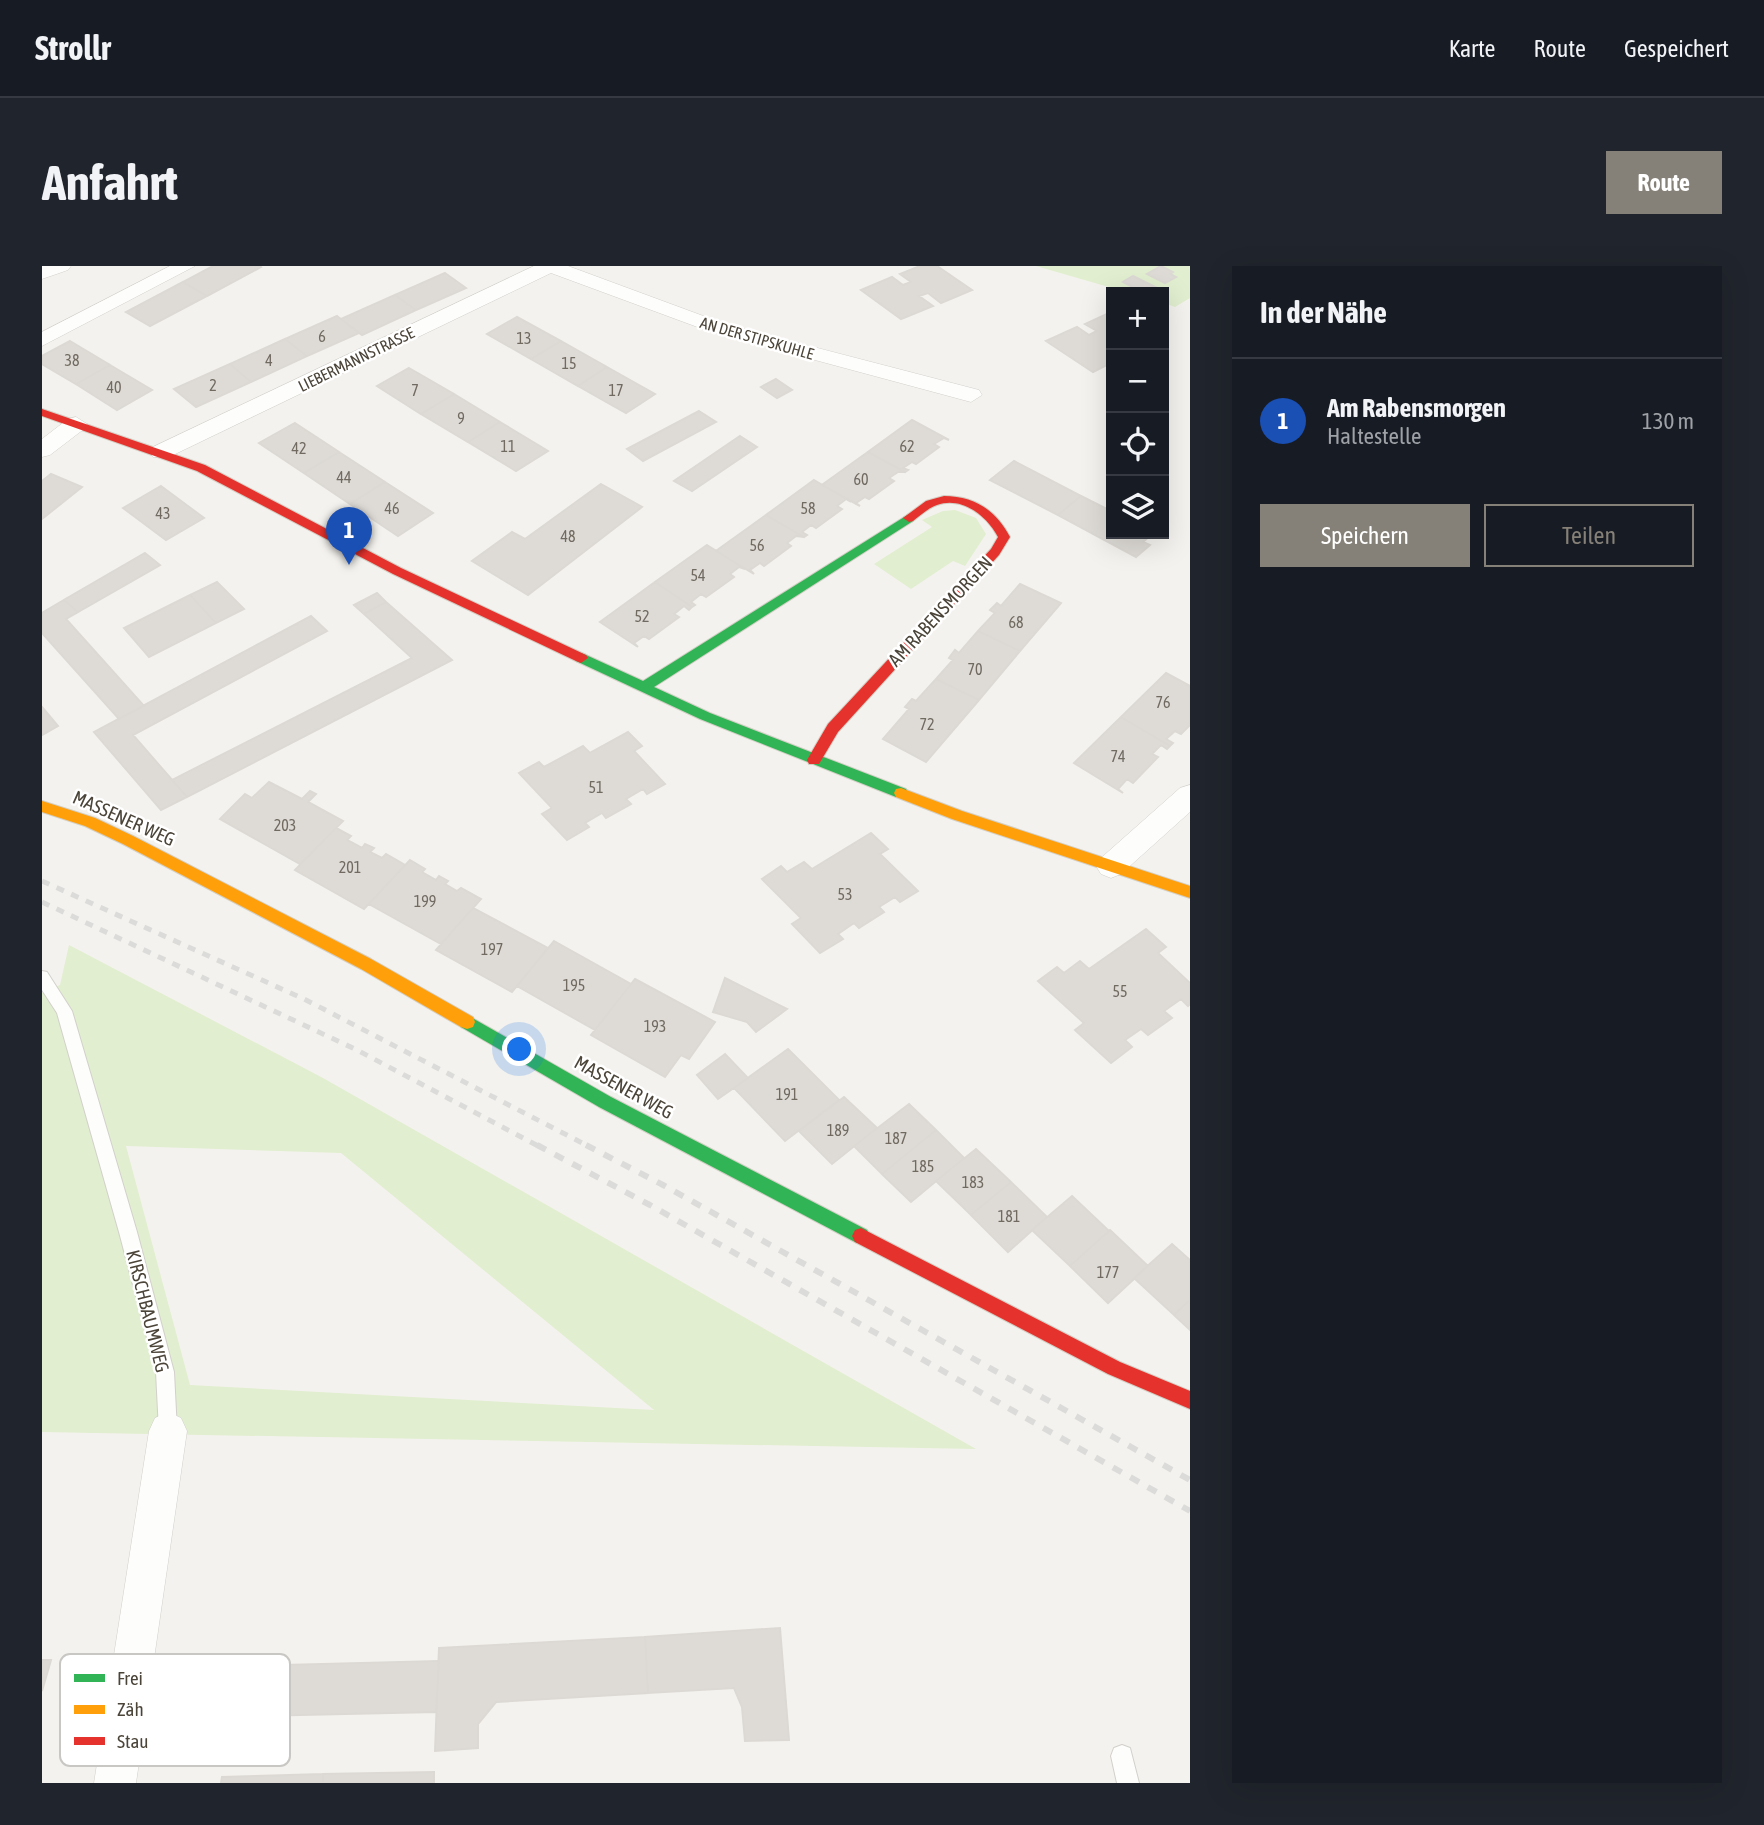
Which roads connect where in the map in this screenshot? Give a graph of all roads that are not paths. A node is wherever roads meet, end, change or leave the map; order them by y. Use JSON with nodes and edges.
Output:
{"nodes":[{"id":1,"x":61,"y":266,"type":"edge"},
{"id":2,"x":185,"y":266,"type":"edge"},
{"id":3,"x":550,"y":266,"type":"edge"},
{"id":4,"x":42,"y":273,"type":"edge"},
{"id":5,"x":42,"y":340,"type":"edge"},
{"id":6,"x":971,"y":395,"type":"dead end"},
{"id":7,"x":42,"y":412,"type":"edge"},
{"id":8,"x":75,"y":424,"type":"junction"},
{"id":9,"x":42,"y":450,"type":"edge"},
{"id":10,"x":161,"y":452,"type":"junction"},
{"id":11,"x":642,"y":688,"type":"junction"},
{"id":12,"x":814,"y":760,"type":"junction"},
{"id":13,"x":1190,"y":796,"type":"edge"},
{"id":14,"x":42,"y":806,"type":"edge"},
{"id":15,"x":1111,"y":866,"type":"junction"},
{"id":16,"x":1190,"y":892,"type":"edge"},
{"id":17,"x":42,"y":977,"type":"edge"},
{"id":18,"x":1190,"y":1400,"type":"edge"},
{"id":19,"x":168,"y":1431,"type":"joint"},
{"id":20,"x":132,"y":1654,"type":"edge"},
{"id":21,"x":1122,"y":1756,"type":"dead end"},
{"id":22,"x":1128,"y":1783,"type":"edge"}],
"edges":[{"from":1,"to":4,"type":"street"},
{"from":2,"to":5,"type":"street"},
{"from":3,"to":6,"type":"street","name":"AN DER STIPSKUHLE"},
{"from":3,"to":10,"type":"street","name":"LIEBERMANNSTRASSE"},
{"from":7,"to":8,"type":"street"},
{"from":8,"to":9,"type":"street"},
{"from":8,"to":10,"type":"street"},
{"from":10,"to":11,"type":"street"},
{"from":11,"to":12,"type":"street"},
{"from":11,"to":12,"type":"street","name":"AM RABENSMORGEN"},
{"from":12,"to":15,"type":"street"},
{"from":13,"to":15,"type":"street"},
{"from":14,"to":18,"type":"street","name":"MASSENER WEG"},
{"from":15,"to":16,"type":"street"},
{"from":17,"to":19,"type":"lane","name":"KIRSCHBAUMWEG"},
{"from":19,"to":20,"type":"street","name":"KIRSCHBAUMWEG"},
{"from":21,"to":22,"type":"lane"}]}
